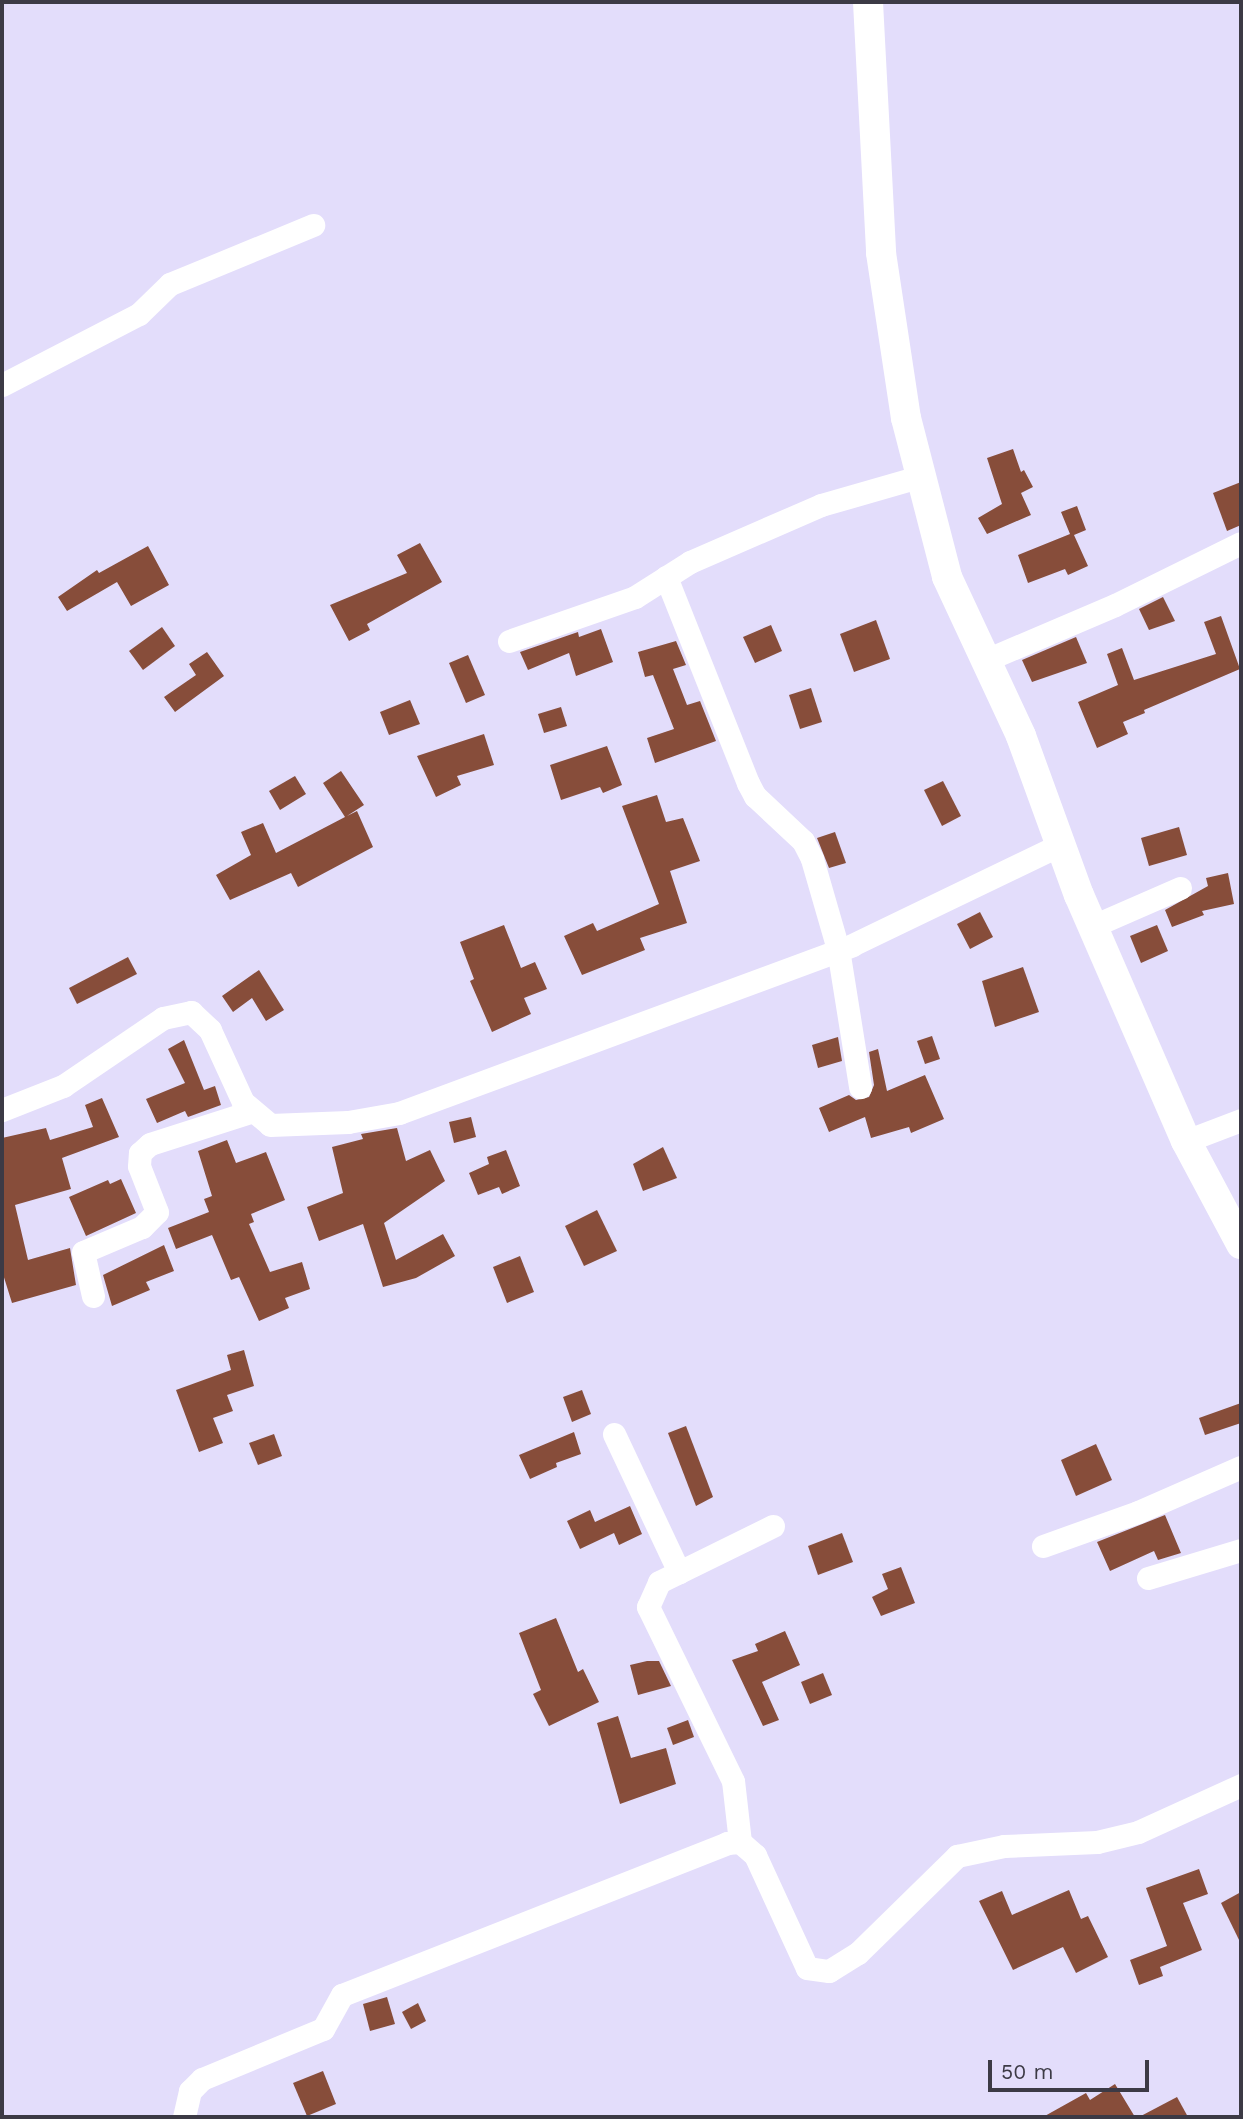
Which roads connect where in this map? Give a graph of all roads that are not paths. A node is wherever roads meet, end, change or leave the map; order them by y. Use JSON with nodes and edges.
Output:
{"nodes":[{"id":1,"x":868,"y":2,"type":"edge"},
{"id":2,"x":313,"y":225,"type":"dead end"},
{"id":3,"x":2,"y":385,"type":"edge"},
{"id":4,"x":922,"y":476,"type":"junction"},
{"id":5,"x":1241,"y":544,"type":"edge"},
{"id":6,"x":666,"y":577,"type":"junction"},
{"id":7,"x":509,"y":640,"type":"dead end"},
{"id":8,"x":986,"y":660,"type":"junction"},
{"id":9,"x":1062,"y":844,"type":"junction"},
{"id":10,"x":1180,"y":888,"type":"dead end"},
{"id":11,"x":1093,"y":926,"type":"junction"},
{"id":12,"x":838,"y":949,"type":"junction"},
{"id":13,"x":860,"y":1087,"type":"dead end"},
{"id":14,"x":2,"y":1110,"type":"edge"},
{"id":15,"x":250,"y":1112,"type":"junction"},
{"id":16,"x":1241,"y":1120,"type":"edge"},
{"id":17,"x":1186,"y":1141,"type":"junction"},
{"id":18,"x":1241,"y":1244,"type":"edge"},
{"id":19,"x":93,"y":1296,"type":"dead end"},
{"id":20,"x":614,"y":1434,"type":"dead end"},
{"id":21,"x":1241,"y":1467,"type":"edge"},
{"id":22,"x":772,"y":1526,"type":"dead end"},
{"id":23,"x":1043,"y":1546,"type":"dead end"},
{"id":24,"x":1241,"y":1550,"type":"edge"},
{"id":25,"x":678,"y":1572,"type":"junction"},
{"id":26,"x":1148,"y":1578,"type":"dead end"},
{"id":27,"x":1241,"y":1785,"type":"edge"},
{"id":28,"x":740,"y":1842,"type":"junction"},
{"id":29,"x":184,"y":2117,"type":"edge"}],
"edges":[{"from":1,"to":4,"type":"main road"},
{"from":2,"to":3,"type":"street"},
{"from":4,"to":6,"type":"street"},
{"from":4,"to":8,"type":"main road"},
{"from":5,"to":8,"type":"street"},
{"from":6,"to":7,"type":"street"},
{"from":6,"to":12,"type":"street"},
{"from":8,"to":9,"type":"main road"},
{"from":9,"to":11,"type":"main road"},
{"from":9,"to":12,"type":"street"},
{"from":10,"to":11,"type":"street"},
{"from":11,"to":17,"type":"main road"},
{"from":12,"to":13,"type":"street"},
{"from":12,"to":15,"type":"street"},
{"from":14,"to":15,"type":"street"},
{"from":15,"to":19,"type":"street"},
{"from":16,"to":17,"type":"street"},
{"from":17,"to":18,"type":"main road"},
{"from":20,"to":25,"type":"street"},
{"from":21,"to":23,"type":"street"},
{"from":22,"to":25,"type":"street"},
{"from":24,"to":26,"type":"street"},
{"from":25,"to":28,"type":"street"},
{"from":27,"to":28,"type":"street"},
{"from":28,"to":29,"type":"street"}]}
